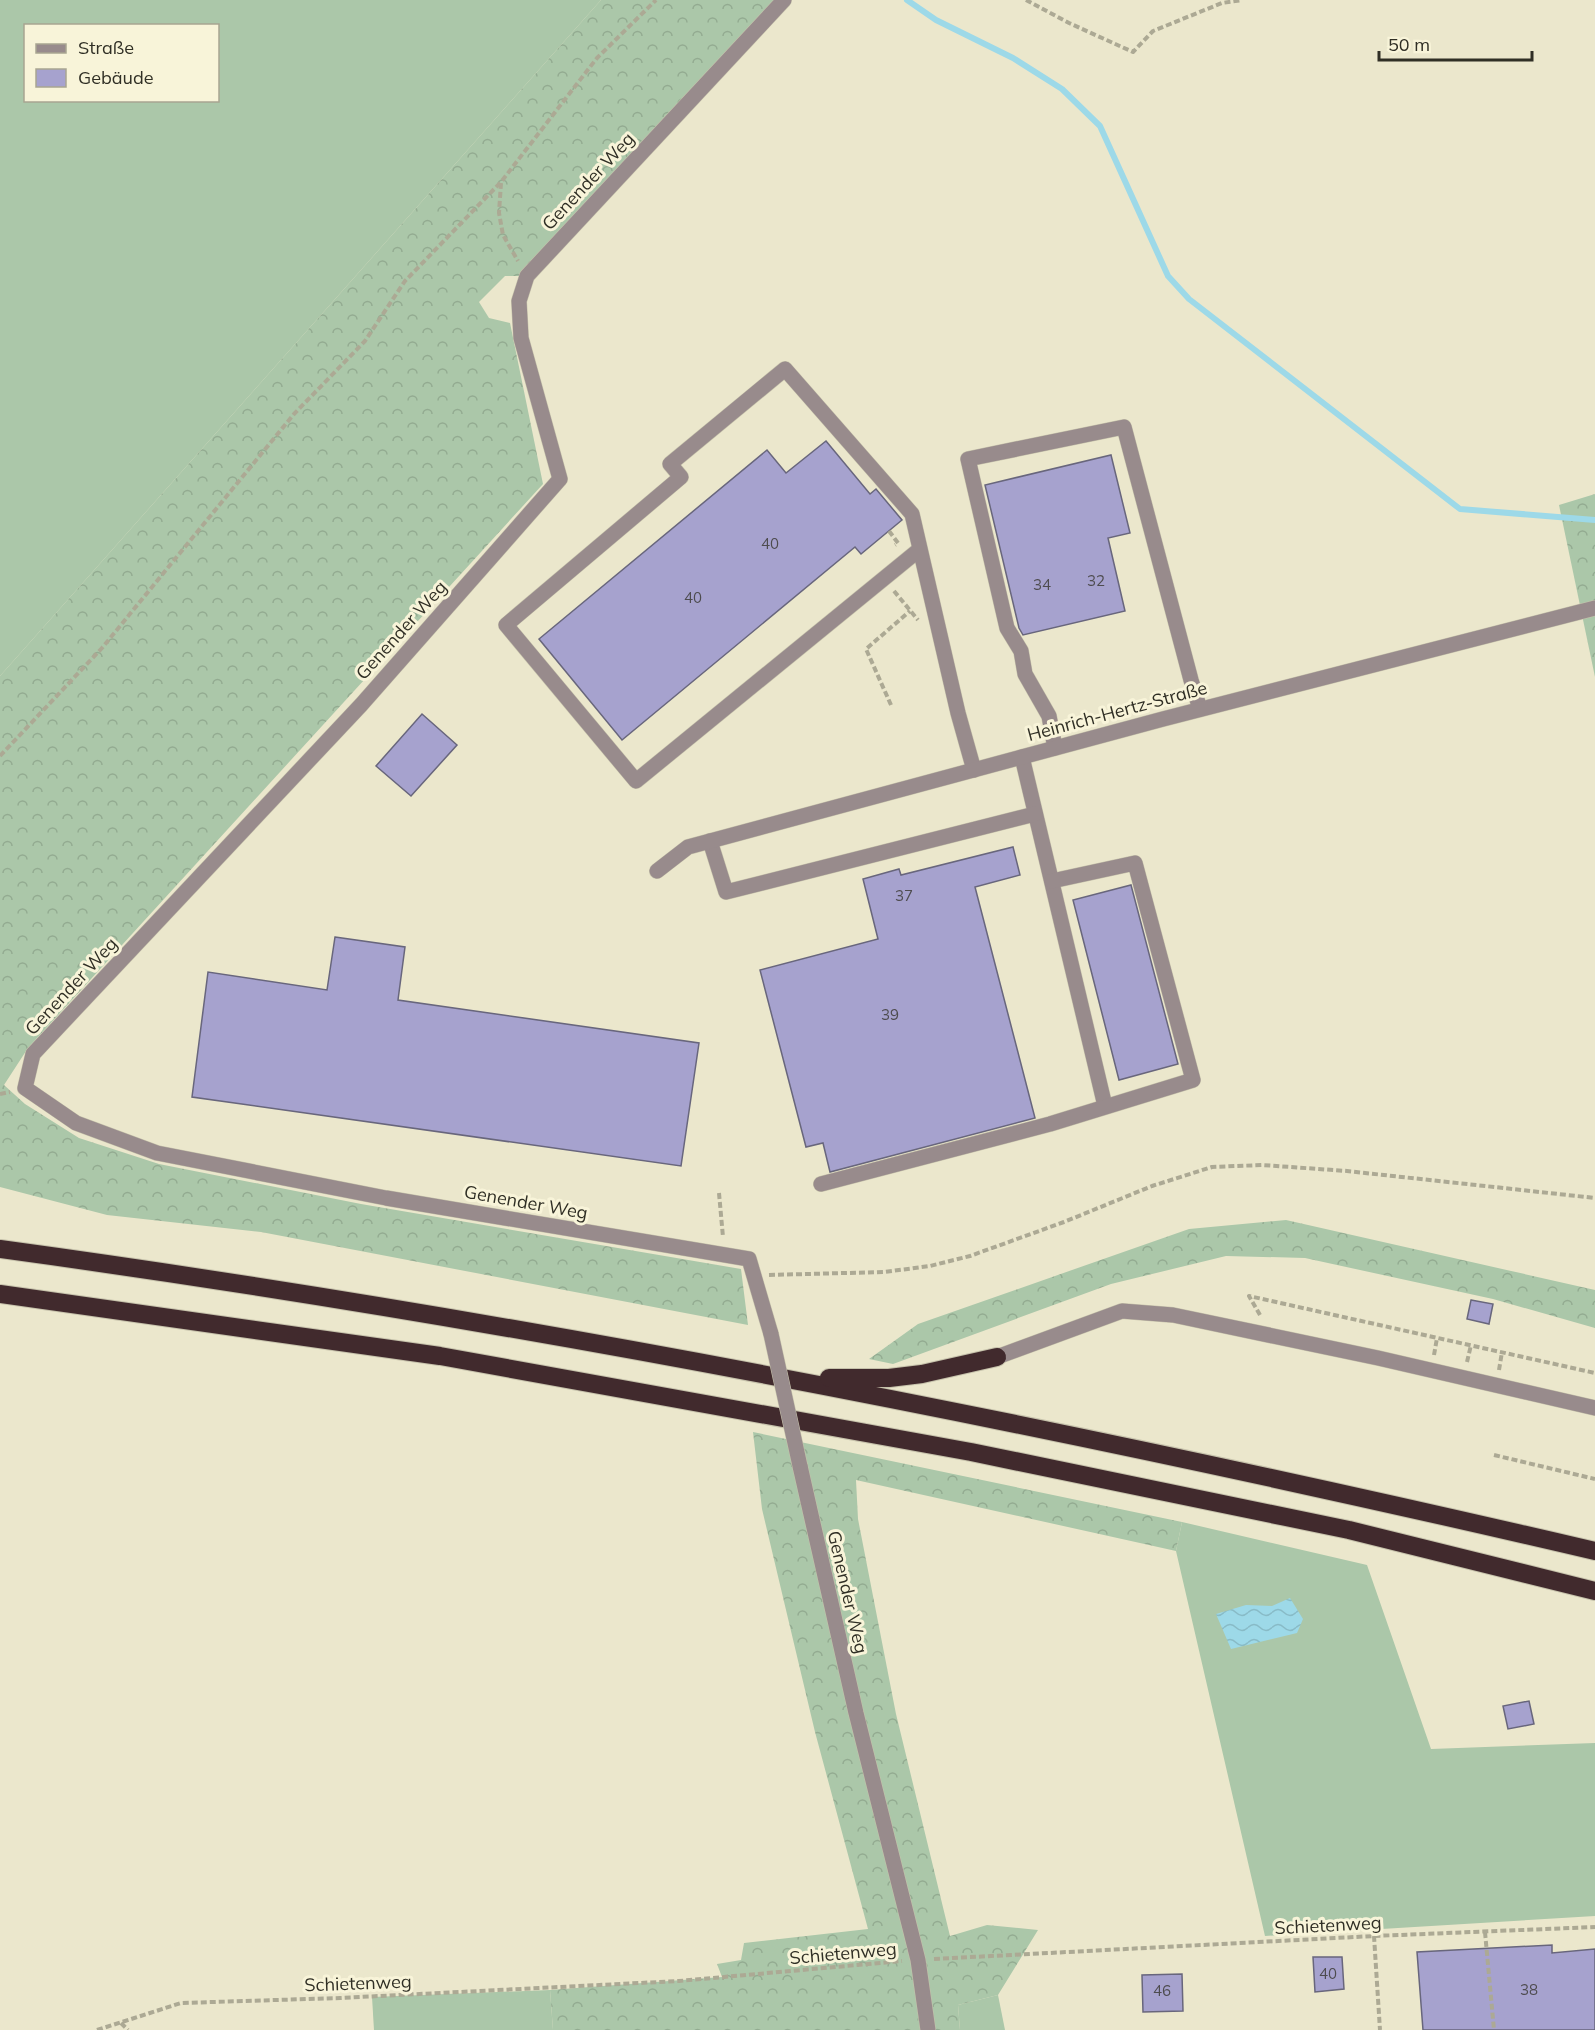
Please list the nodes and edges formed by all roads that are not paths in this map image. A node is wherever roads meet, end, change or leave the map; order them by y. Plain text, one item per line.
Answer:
1 (784, 0) edge
2 (920, 549) junction
3 (1595, 608) edge
4 (1200, 709) junction
5 (1055, 748) junction
6 (1022, 757) junction
7 (974, 770) junction
8 (1035, 814) junction
9 (710, 841) junction
10 (657, 871) dead end
11 (1052, 882) junction
12 (1105, 1106) junction
13 (821, 1184) dead end
14 (0, 1249) edge
15 (0, 1294) edge
16 (997, 1357) joint
17 (784, 1378) junction
18 (1595, 1408) edge
19 (1595, 1551) edge
20 (1595, 1591) edge
21 (928, 2030) edge

1 - 21 street, Genender Weg, bridge
2 - 2 street
2 - 7 street
3 - 4 street, Heinrich-Hertz-Straße
4 - 5 street, Heinrich-Hertz-Straße
4 - 5 street
5 - 6 street, Heinrich-Hertz-Straße
6 - 7 street, Heinrich-Hertz-Straße
6 - 8 street
7 - 9 street, Heinrich-Hertz-Straße
8 - 9 street
8 - 11 street
9 - 10 street, Heinrich-Hertz-Straße
11 - 12 street
11 - 12 street
12 - 13 street
14 - 17 highway
15 - 20 highway
16 - 17 highway
16 - 18 street
17 - 19 highway

